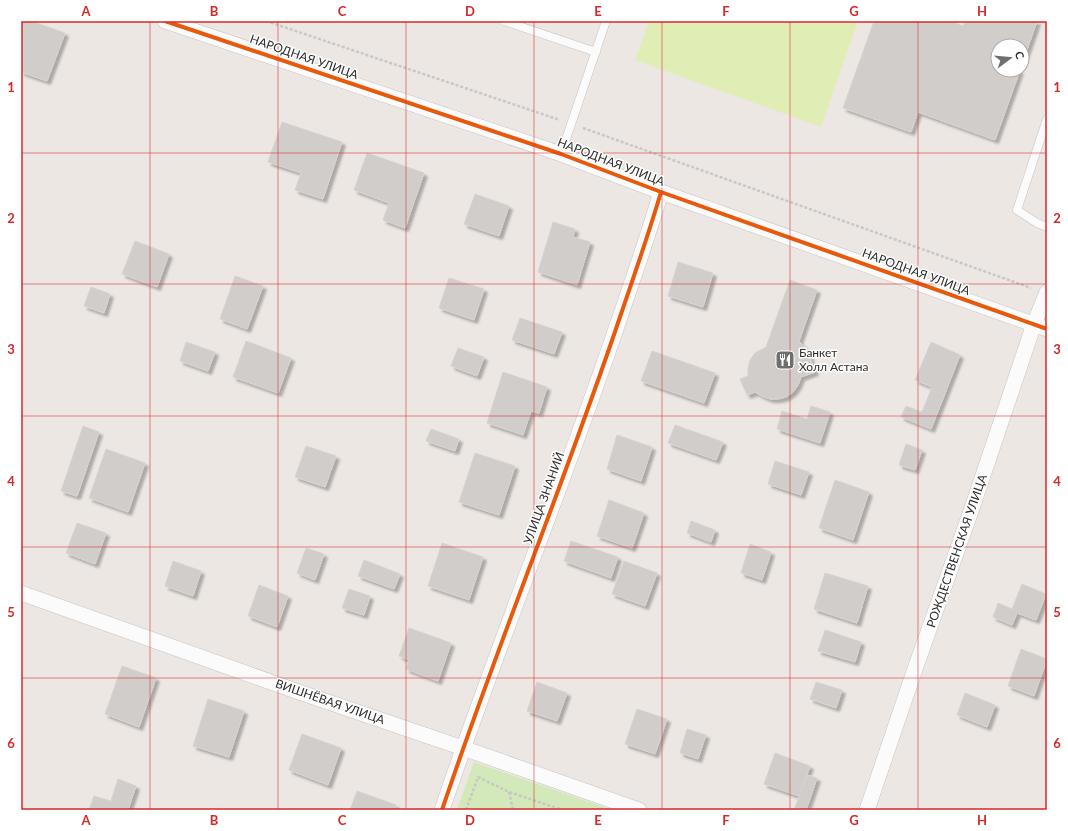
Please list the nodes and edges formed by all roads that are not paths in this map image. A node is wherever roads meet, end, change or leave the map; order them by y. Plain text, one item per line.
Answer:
1 (165, 21) edge
2 (504, 21) edge
3 (606, 21) edge
4 (183, 24) edge
5 (596, 52) junction
6 (1047, 119) edge
7 (561, 154) junction
8 (661, 192) junction
9 (1047, 227) edge
10 (1047, 293) edge
11 (1041, 327) edge
12 (21, 593) edge
13 (463, 748) junction
14 (442, 810) edge
15 (639, 810) edge
16 (867, 810) edge

1 - 4 street, НАРОДНАЯ УЛИЦА
2 - 5 lane
3 - 5 lane
4 - 7 street, НАРОДНАЯ УЛИЦА
5 - 7 lane
6 - 9 lane
7 - 8 street, НАРОДНАЯ УЛИЦА
8 - 11 street, НАРОДНАЯ УЛИЦА
8 - 13 street, УЛИЦА ЗНАНИЙ
10 - 11 street, РОЖДЕСТВЕНСКАЯ УЛИЦА
11 - 16 street, РОЖДЕСТВЕНСКАЯ УЛИЦА
12 - 13 street, ВИШНЁВАЯ УЛИЦА
13 - 14 street, УЛИЦА ЗНАНИЙ
13 - 15 street, ВИШНЁВАЯ УЛИЦА

